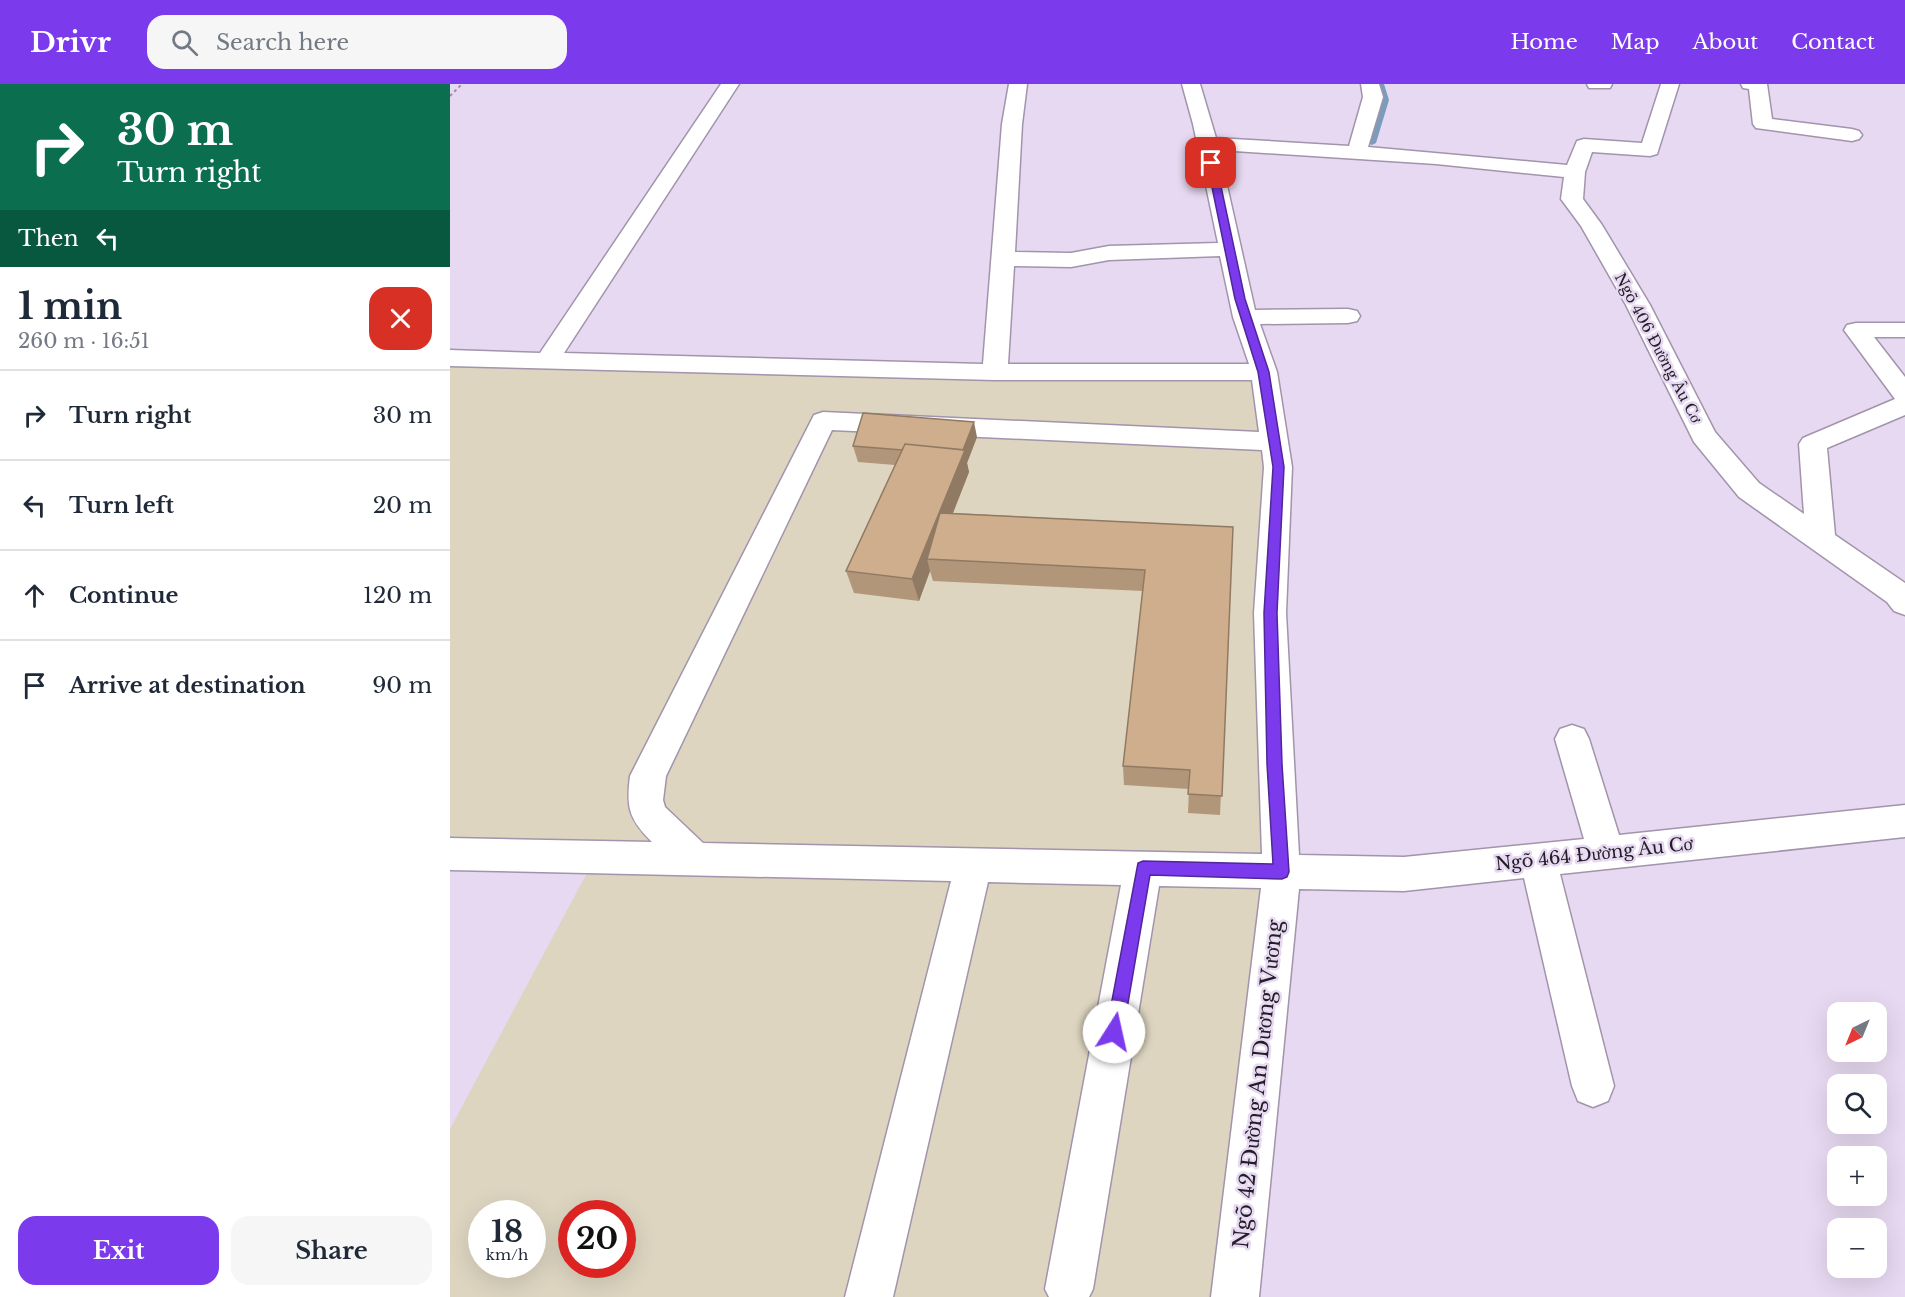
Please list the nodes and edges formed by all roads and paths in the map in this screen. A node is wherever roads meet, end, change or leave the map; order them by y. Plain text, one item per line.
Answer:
1 (462, 84) edge
2 (730, 84) edge
3 (1018, 84) edge
4 (1191, 84) edge
5 (1370, 84) edge
6 (1596, 84) edge
7 (1602, 84) edge
8 (1670, 84) edge
9 (1757, 84) edge
10 (450, 96) edge
11 (1852, 135) dead end
12 (1207, 142) junction
13 (1357, 152) junction
14 (1575, 172) junction
15 (1229, 249) junction
16 (1003, 259) junction
17 (1348, 316) dead end
18 (1245, 317) junction
19 (1905, 330) edge
20 (450, 358) edge
21 (548, 359) junction
22 (995, 372) junction
23 (1264, 372) junction
24 (1905, 395) edge
25 (1905, 405) edge
26 (1273, 442) junction
27 (1821, 540) junction
28 (1905, 603) edge
29 (1572, 739) dead end
30 (1905, 821) edge
31 (1606, 852) junction
32 (450, 854) edge
33 (695, 859) junction
34 (1538, 860) junction
35 (974, 864) junction
36 (1143, 868) junction
37 (1282, 872) junction
38 (1593, 1086) dead end
39 (1070, 1289) dead end
40 (870, 1297) edge
41 (1235, 1297) edge

1 - 10 path
2 - 21 street
3 - 16 street
4 - 12 street, Ngõ 42 Đường An Dương Vương
5 - 13 street
6 - 7 street
8 - 14 street, Ngõ 406 Đường Âu Cơ
9 - 11 street
12 - 13 street
12 - 15 street, Ngõ 42 Đường An Dương Vương
13 - 14 street
14 - 27 street, Ngõ 406 Đường Âu Cơ
15 - 16 street
15 - 18 street, Ngõ 42 Đường An Dương Vương
16 - 22 street
17 - 18 street
18 - 23 street, Ngõ 42 Đường An Dương Vương
19 - 24 street
20 - 21 street
21 - 22 street
22 - 23 street
23 - 26 street, Ngõ 42 Đường An Dương Vương
25 - 27 street
26 - 33 street
26 - 37 street, Ngõ 42 Đường An Dương Vương
27 - 28 street, Ngõ 406 Đường Âu Cơ
29 - 31 street
30 - 31 street, Ngõ 464 Đường Âu Cơ
31 - 34 street, Ngõ 464 Đường Âu Cơ
32 - 33 street, Ngõ 464 Đường Âu Cơ
33 - 35 street, Ngõ 464 Đường Âu Cơ
34 - 37 street, Ngõ 464 Đường Âu Cơ
34 - 38 street
35 - 36 street, Ngõ 464 Đường Âu Cơ
35 - 40 street
36 - 37 street, Ngõ 464 Đường Âu Cơ
36 - 39 street
37 - 41 street, Ngõ 42 Đường An Dương Vương

